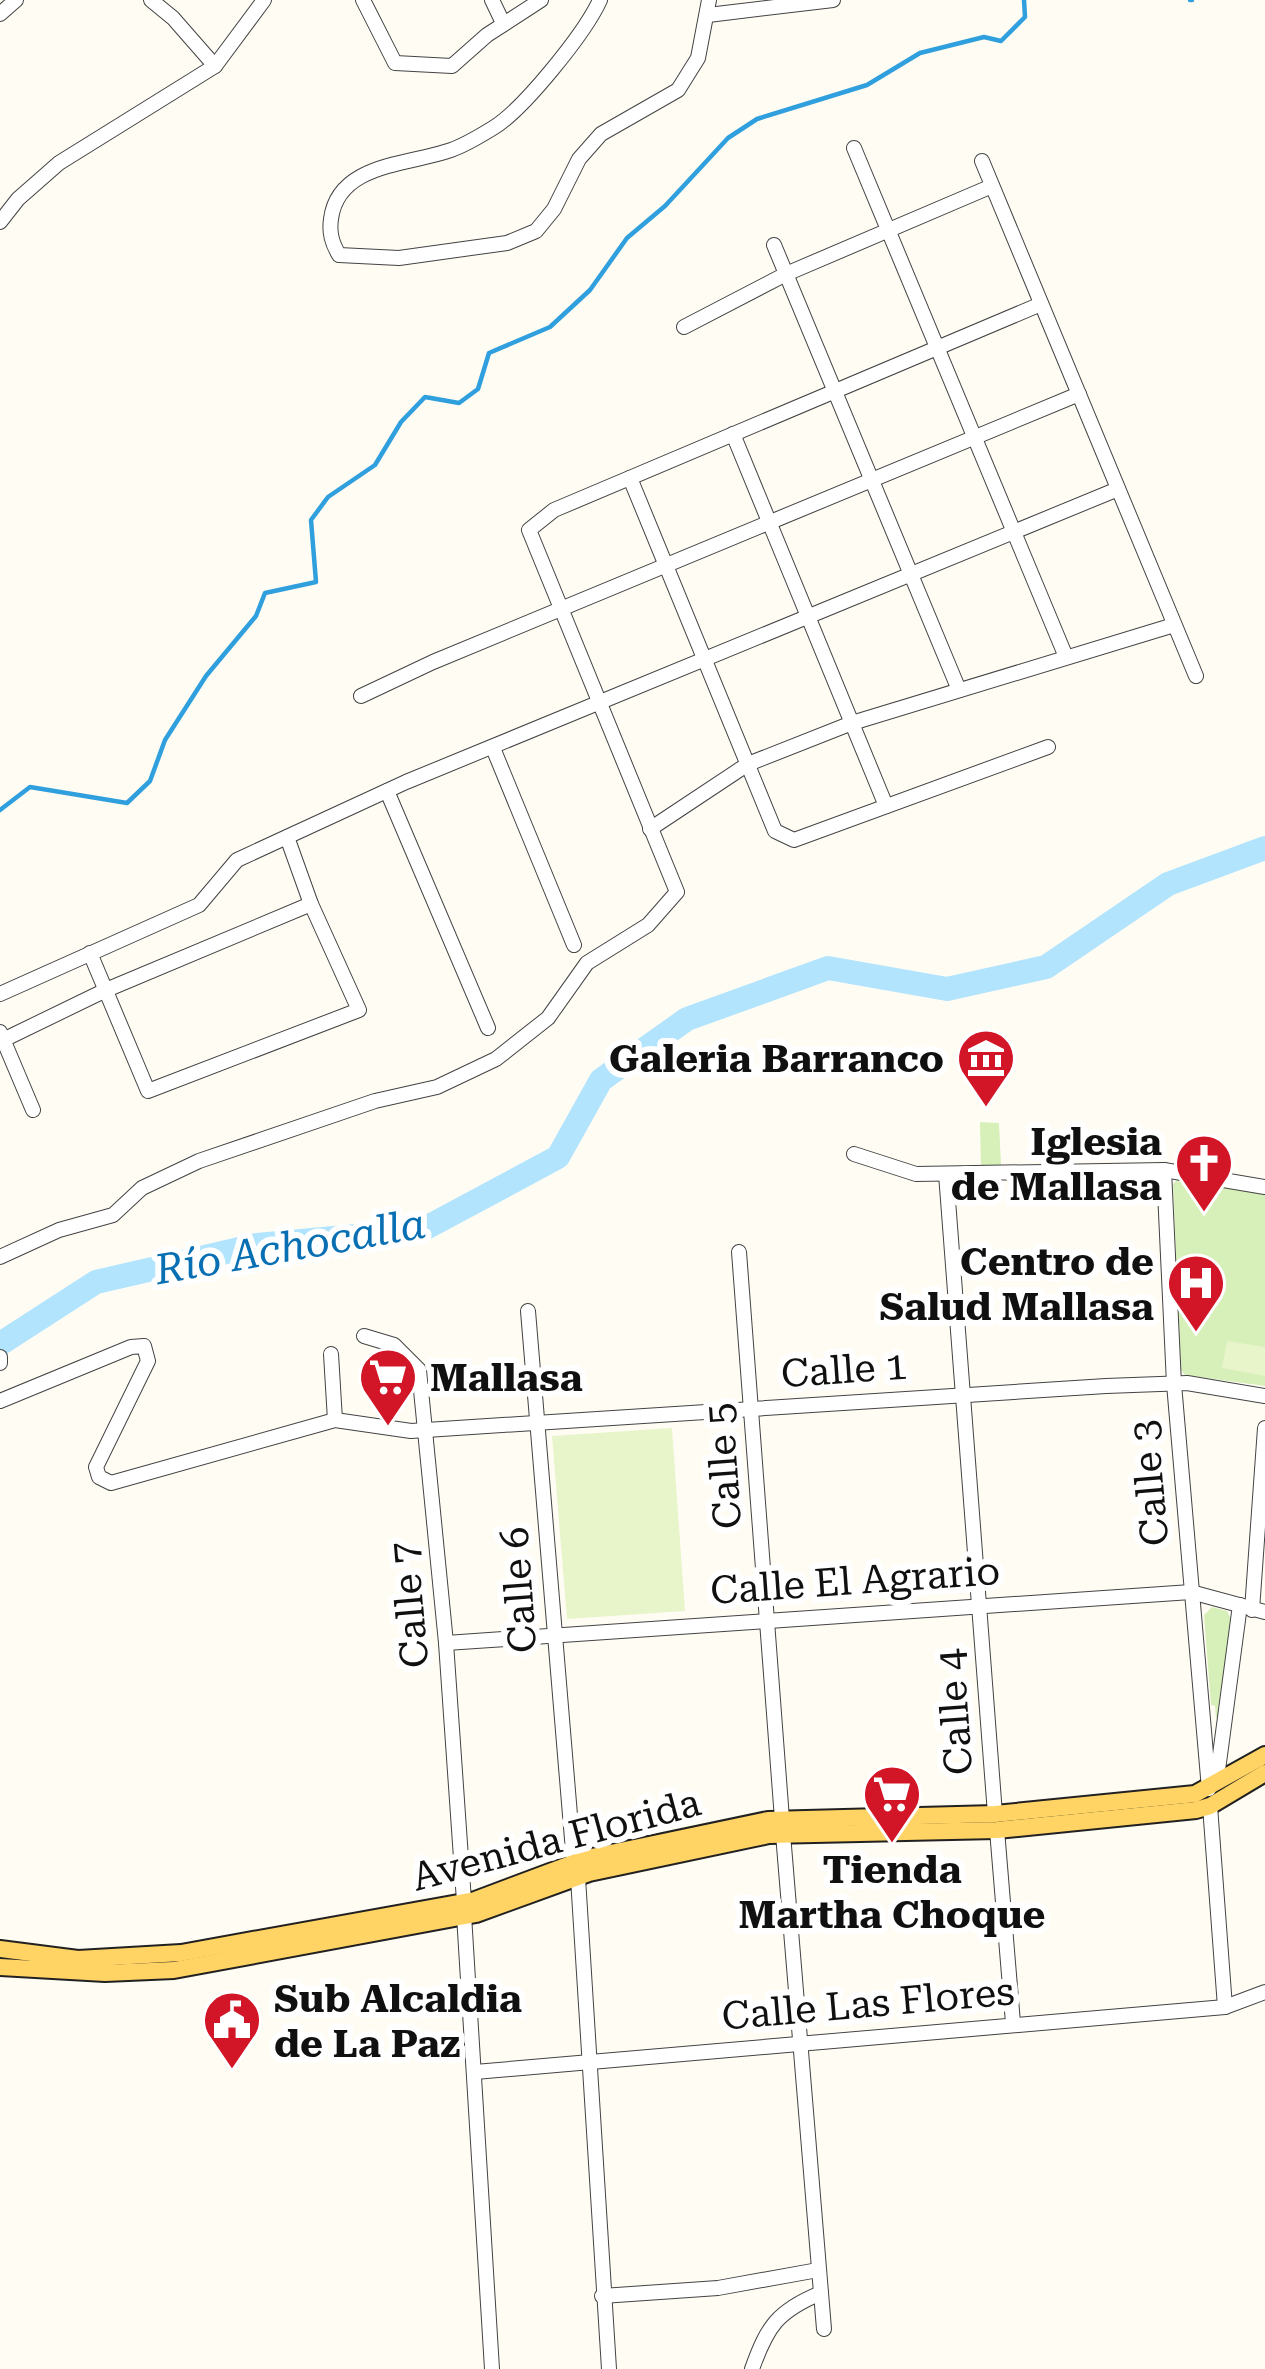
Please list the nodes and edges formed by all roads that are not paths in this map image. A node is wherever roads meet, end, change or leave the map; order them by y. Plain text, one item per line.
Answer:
1 (151, 0) edge
2 (264, 0) edge
3 (363, 0) edge
4 (492, 0) edge
5 (541, 0) edge
6 (600, 0) edge
7 (833, 0) edge
8 (709, 7) edge
9 (503, 23) junction
10 (215, 66) junction
11 (854, 148) dead end
12 (982, 161) dead end
13 (992, 186) junction
14 (0, 222) edge
15 (888, 230) junction
16 (773, 245) dead end
17 (786, 274) junction
18 (1041, 304) junction
19 (684, 327) dead end
20 (937, 348) junction
21 (834, 392) junction
22 (1078, 394) junction
23 (733, 434) junction
24 (974, 437) junction
25 (630, 478) junction
26 (872, 480) junction
27 (1118, 489) junction
28 (769, 523) junction
29 (1014, 532) junction
30 (666, 566) junction
31 (911, 575) junction
32 (559, 610) junction
33 (808, 618) junction
34 (1174, 625) junction
35 (1066, 657) junction
36 (705, 661) junction
37 (1196, 676) dead end
38 (959, 690) junction
39 (361, 696) dead end
40 (598, 705) junction
41 (852, 723) junction
42 (1048, 747) dead end
43 (494, 748) junction
44 (748, 764) junction
45 (387, 790) junction
46 (886, 806) junction
47 (650, 829) junction
48 (287, 837) junction
49 (311, 904) junction
50 (574, 945) dead end
51 (90, 953) junction
52 (106, 990) junction
53 (0, 994) edge
54 (488, 1028) dead end
55 (2, 1036) edge
56 (33, 1110) dead end
57 (854, 1154) dead end
58 (1164, 1170) junction
59 (946, 1174) junction
60 (1265, 1187) edge
61 (740, 1252) dead end
62 (0, 1257) edge
63 (528, 1311) dead end
64 (364, 1336) dead end
65 (331, 1354) dead end
66 (1174, 1384) junction
67 (962, 1394) junction
68 (1265, 1396) edge
69 (0, 1401) edge
70 (752, 1408) junction
71 (334, 1420) junction
72 (539, 1421) junction
73 (1265, 1428) edge
74 (426, 1430) junction
75 (1191, 1592) junction
76 (979, 1605) junction
77 (1252, 1609) edge
78 (766, 1618) junction
79 (555, 1635) junction
80 (446, 1643) junction
81 (1265, 1755) edge
82 (1265, 1773) edge
83 (1210, 1797) junction
84 (996, 1822) junction
85 (783, 1827) junction
86 (576, 1870) junction
87 (464, 1908) junction
88 (0, 1949) edge
89 (0, 1967) edge
90 (1265, 1992) edge
91 (1225, 2007) junction
92 (1012, 2023) junction
93 (799, 2042) junction
94 (588, 2062) junction
95 (475, 2072) junction
96 (818, 2270) junction
97 (820, 2293) junction
98 (602, 2296) junction
99 (824, 2329) dead end
100 (492, 2369) edge
101 (609, 2369) edge
102 (752, 2369) edge

1 - 10 street
2 - 10 street
3 - 9 street
4 - 9 street
5 - 9 street
6 - 8 street
7 - 8 street
10 - 14 street
11 - 15 street
12 - 13 street
13 - 15 street
13 - 18 street
15 - 17 street
15 - 20 street
16 - 17 street
17 - 19 street
17 - 21 street
18 - 20 street
18 - 22 street
20 - 21 street
20 - 24 street
21 - 23 street
21 - 26 street
22 - 24 street
22 - 27 street
23 - 25 street
23 - 28 street
24 - 26 street
24 - 29 street
25 - 30 street
25 - 32 street
26 - 28 street
26 - 31 street
27 - 29 street
27 - 34 street
28 - 30 street
28 - 33 street
29 - 31 street
29 - 35 street
30 - 32 street
30 - 36 street
31 - 33 street
31 - 38 street
32 - 39 street
32 - 40 street
33 - 36 street
33 - 41 street
34 - 35 street
34 - 37 street
35 - 38 street
36 - 40 street
36 - 44 street
38 - 41 street
40 - 43 street
40 - 47 street
41 - 44 street
41 - 46 street
42 - 46 street
43 - 45 street
43 - 50 street
44 - 46 street
44 - 47 street
45 - 48 street
45 - 54 street
47 - 62 street
48 - 49 street
48 - 51 street
49 - 52 street
49 - 52 street
51 - 52 street
51 - 53 street
52 - 55 street
55 - 56 street
57 - 59 street
58 - 59 street
58 - 60 street
58 - 66 street, Calle 3
59 - 67 street, Calle 4
61 - 70 street, Calle 5
63 - 72 street, Calle 6
64 - 74 street, Calle 7
65 - 71 street
66 - 67 street, Calle 1
66 - 68 street, Calle 1
66 - 75 street, Calle 3
67 - 70 street, Calle 1
67 - 76 street, Calle 4
69 - 71 street
70 - 72 street, Calle 1
70 - 78 street, Calle 5
71 - 74 street, Calle 1
72 - 74 street, Calle 1
72 - 79 street, Calle 6
73 - 77 street
74 - 80 street, Calle 7
75 - 76 street, Calle El Agrario
75 - 77 street, Calle El Agrario
75 - 83 street, Calle 3
76 - 78 street, Calle El Agrario
76 - 84 street, Calle 4
77 - 83 street
78 - 79 street, Calle El Agrario
78 - 85 street, Calle 5
79 - 80 street, Calle El Agrario
79 - 86 street, Calle 6
80 - 87 street, Calle 7
81 - 83 main road, Avenida Florida
82 - 83 main road, Avenida Florida
83 - 84 main road, Avenida Florida
83 - 91 street, Calle 3
84 - 85 main road, Avenida Florida
84 - 92 street, Calle 4
85 - 86 main road, Avenida Florida
85 - 93 street, Calle 5
86 - 87 main road, Avenida Florida
86 - 94 street, Calle 6
87 - 88 main road, Avenida Florida
87 - 89 main road, Avenida Florida
87 - 95 street, Calle 7
90 - 91 street, Calle Las Flores
91 - 92 street, Calle Las Flores
92 - 93 street, Calle Las Flores
93 - 94 street, Calle Las Flores
93 - 96 street, Calle 5
94 - 95 street, Calle Las Flores
94 - 98 street, Calle 6
95 - 100 street, Calle 7
96 - 97 street, Calle 5
96 - 98 street
97 - 99 street, Calle 5
97 - 102 street
98 - 101 street, Calle 6

